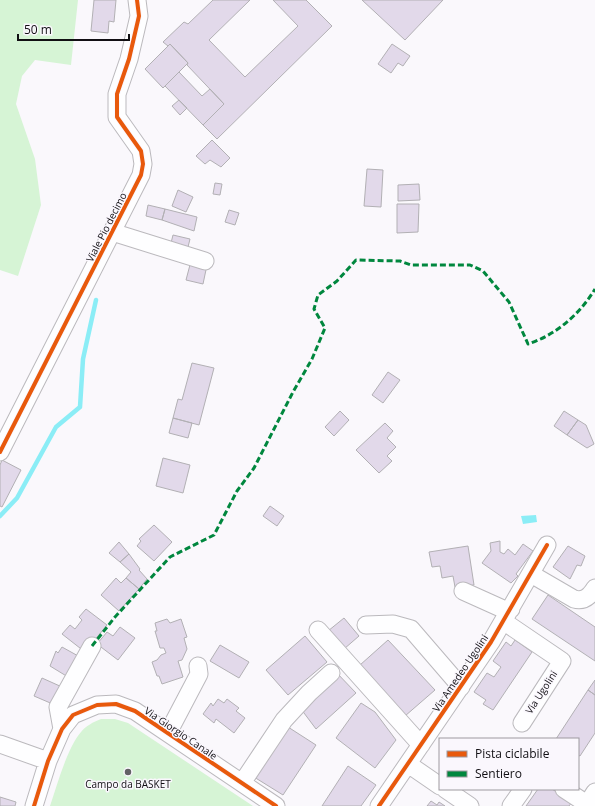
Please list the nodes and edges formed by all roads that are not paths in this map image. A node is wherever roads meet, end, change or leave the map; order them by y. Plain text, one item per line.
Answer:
1 (137, 0) edge
2 (112, 232) junction
3 (205, 260) dead end
4 (0, 452) edge
5 (547, 545) dead end
6 (531, 574) junction
7 (595, 588) edge
8 (463, 591) dead end
9 (507, 615) junction
10 (366, 624) dead end
11 (318, 630) dead end
12 (92, 646) dead end
13 (198, 666) dead end
14 (331, 673) dead end
15 (461, 687) junction
16 (522, 723) dead end
17 (62, 729) junction
18 (168, 734) junction
19 (0, 744) edge
20 (421, 745) junction
21 (48, 761) junction
22 (408, 764) junction
23 (242, 783) junction
24 (439, 785) edge
25 (446, 790) edge
26 (522, 790) edge
27 (566, 790) edge
28 (589, 801) edge
29 (34, 806) edge
30 (276, 806) edge
31 (379, 806) edge
32 (470, 806) edge
33 (511, 806) edge

1 - 2 street, Viale Pio decimo
2 - 3 street
2 - 4 street, Viale Pio decimo
5 - 6 street, Via Amedeo Ugolini
6 - 7 street
6 - 9 street, Via Amedeo Ugolini
8 - 9 street
9 - 15 street, Via Amedeo Ugolini
9 - 16 street, Via Ugolini
10 - 15 street
11 - 20 street
12 - 17 street
13 - 18 street
14 - 23 street
15 - 20 street, Via Amedeo Ugolini
17 - 18 street, Via Giorgio Canale
17 - 21 street, Via Giorgio Canale
18 - 23 street, Via Giorgio Canale
19 - 21 street
20 - 22 street, Via Amedeo Ugolini
21 - 29 street, Via Giorgio Canale
22 - 24 street
22 - 31 street, Via Amedeo Ugolini
23 - 30 street, Via Giorgio Canale
25 - 32 street
26 - 33 street
27 - 28 street

